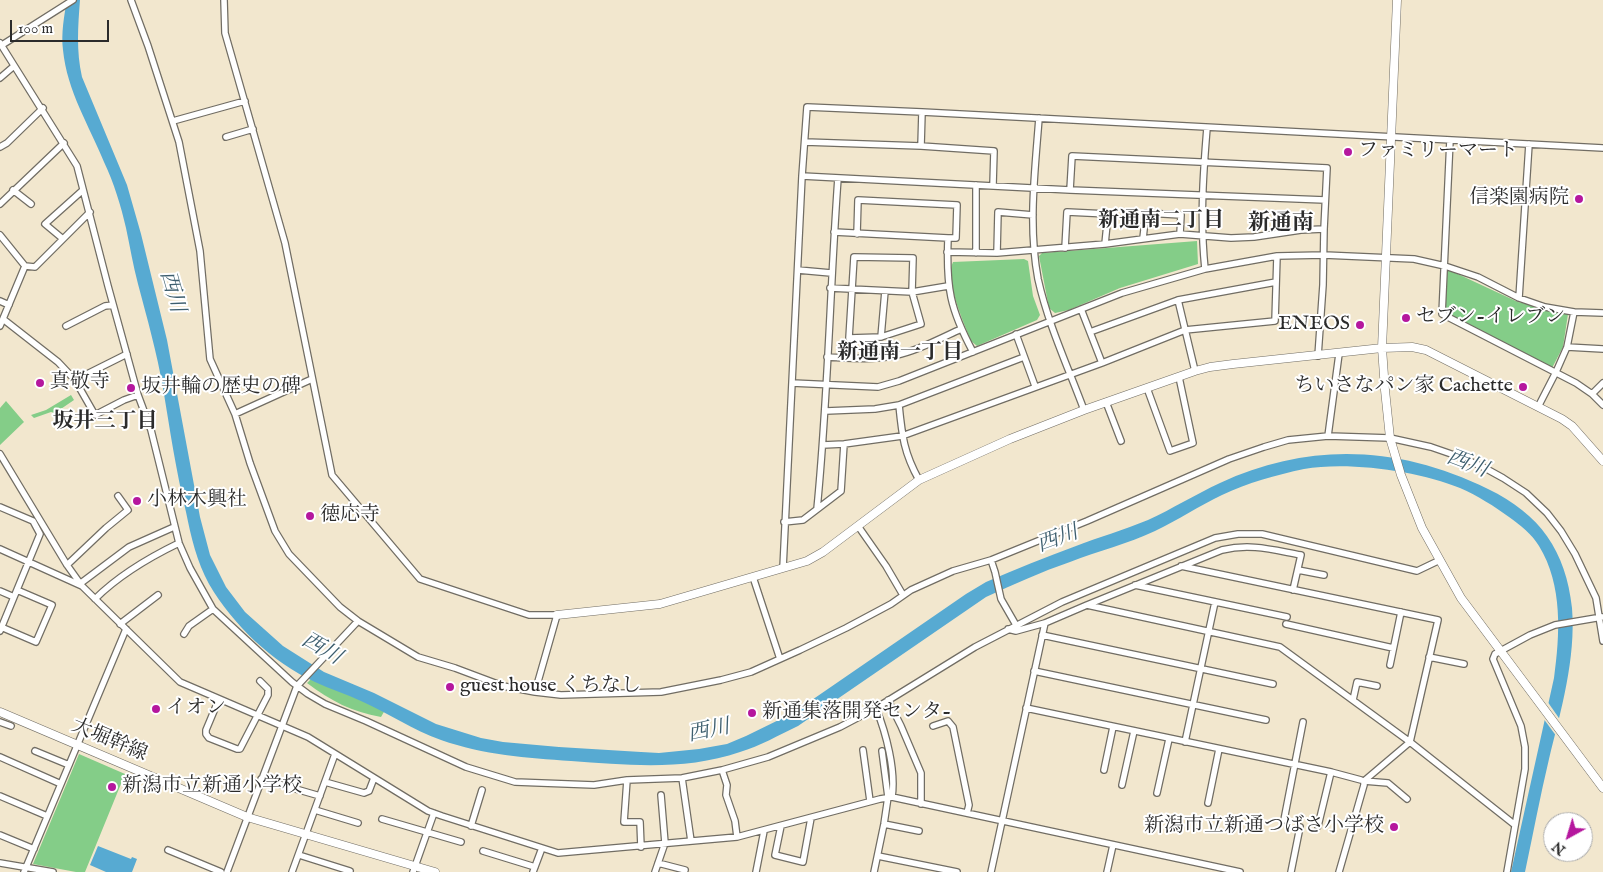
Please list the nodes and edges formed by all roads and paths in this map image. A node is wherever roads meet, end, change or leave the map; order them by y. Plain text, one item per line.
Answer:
1 (73, 0) edge
2 (131, 0) edge
3 (224, 0) edge
4 (1398, 0) edge
5 (1, 48) edge
6 (14, 66) junction
7 (0, 78) edge
8 (245, 101) junction
9 (43, 108) junction
10 (922, 112) junction
11 (1039, 118) junction
12 (173, 121) junction
13 (1207, 128) junction
14 (253, 129) junction
15 (226, 136) dead end
16 (1392, 137) junction
17 (1450, 140) junction
18 (805, 142) junction
19 (64, 143) junction
20 (1529, 144) junction
21 (920, 146) junction
22 (0, 147) edge
23 (1603, 148) edge
24 (1204, 162) junction
25 (802, 176) junction
26 (838, 178) junction
27 (976, 185) junction
28 (993, 185) junction
29 (1033, 187) junction
30 (13, 190) junction
31 (83, 190) junction
32 (1070, 190) junction
33 (1201, 195) junction
34 (1325, 200) junction
35 (0, 204) edge
36 (31, 204) dead end
37 (90, 212) junction
38 (1032, 215) junction
39 (1324, 229) junction
40 (834, 232) junction
41 (857, 234) junction
42 (1180, 234) junction
43 (0, 235) edge
44 (1202, 236) junction
45 (948, 238) junction
46 (1143, 238) junction
47 (63, 239) junction
48 (1105, 244) junction
49 (1065, 248) junction
50 (1035, 250) junction
51 (947, 252) junction
52 (976, 254) junction
53 (997, 254) junction
54 (1324, 255) junction
55 (1277, 256) junction
56 (1386, 256) junction
57 (25, 266) junction
58 (1445, 266) junction
59 (1205, 269) junction
60 (798, 270) junction
61 (832, 274) junction
62 (1276, 282) junction
63 (948, 286) junction
64 (830, 288) junction
65 (852, 288) junction
66 (885, 291) junction
67 (912, 292) junction
68 (1519, 298) junction
69 (1178, 300) junction
70 (0, 301) edge
71 (9, 305) junction
72 (113, 305) junction
73 (1081, 308) junction
74 (1574, 312) junction
75 (1603, 313) edge
76 (3, 319) junction
77 (1051, 320) junction
78 (0, 326) edge
79 (66, 326) dead end
80 (961, 329) junction
81 (1185, 330) junction
82 (1090, 332) junction
83 (1016, 334) junction
84 (881, 337) junction
85 (1567, 347) junction
86 (1382, 348) junction
87 (1603, 349) edge
88 (973, 352) junction
89 (128, 354) junction
90 (1339, 354) junction
91 (827, 356) junction
92 (1024, 356) junction
93 (1318, 356) junction
94 (1102, 362) junction
95 (1195, 371) junction
96 (1556, 372) junction
97 (1070, 374) junction
98 (1180, 377) junction
99 (75, 380) junction
100 (312, 380) junction
101 (792, 382) junction
102 (1603, 383) edge
103 (827, 385) junction
104 (1035, 386) junction
105 (1147, 388) junction
106 (1592, 394) junction
107 (138, 395) junction
108 (1106, 402) junction
109 (899, 405) junction
110 (1603, 405) edge
111 (1538, 407) junction
112 (1084, 410) junction
113 (826, 411) junction
114 (234, 414) junction
115 (902, 436) junction
116 (1328, 436) junction
117 (1390, 438) junction
118 (1121, 441) dead end
119 (844, 444) junction
120 (823, 445) junction
121 (0, 454) edge
122 (1602, 456) edge
123 (919, 480) junction
124 (118, 496) dead end
125 (0, 507) edge
126 (817, 509) junction
127 (784, 522) junction
128 (858, 526) junction
129 (174, 527) junction
130 (48, 531) junction
131 (40, 534) junction
132 (179, 543) junction
133 (0, 549) edge
134 (991, 560) junction
135 (1440, 560) junction
136 (29, 561) junction
137 (67, 565) junction
138 (1181, 566) junction
139 (783, 568) junction
140 (1298, 570) junction
141 (1324, 575) dead end
142 (753, 577) junction
143 (81, 585) junction
144 (1135, 585) junction
145 (17, 590) junction
146 (1293, 590) junction
147 (0, 591) edge
148 (158, 595) dead end
149 (903, 596) junction
150 (14, 597) junction
151 (95, 599) junction
152 (1215, 602) junction
153 (1086, 605) junction
154 (213, 609) junction
155 (1401, 612) junction
156 (557, 615) junction
157 (1287, 617) dead end
158 (1602, 617) edge
159 (358, 621) junction
160 (1045, 623) junction
161 (120, 624) junction
162 (1286, 624) dead end
163 (1016, 625) junction
164 (0, 629) edge
165 (126, 629) junction
166 (1008, 629) junction
167 (1208, 631) junction
168 (184, 634) dead end
169 (1042, 635) junction
170 (1603, 641) edge
171 (1393, 648) junction
172 (1502, 650) junction
173 (1429, 657) junction
174 (780, 659) junction
175 (1464, 664) dead end
176 (1390, 665) dead end
177 (1200, 668) junction
178 (1034, 670) junction
179 (260, 681) dead end
180 (1273, 684) dead end
181 (297, 686) junction
182 (1377, 686) dead end
183 (535, 692) junction
184 (219, 699) junction
185 (888, 700) junction
186 (1353, 700) junction
187 (1193, 705) junction
188 (876, 708) junction
189 (1026, 708) junction
190 (0, 712) edge
191 (257, 716) junction
192 (1266, 720) dead end
193 (0, 722) edge
194 (1303, 722) dead end
195 (281, 725) junction
196 (11, 726) dead end
197 (933, 726) dead end
198 (1113, 727) junction
199 (1134, 731) junction
200 (1169, 738) junction
201 (1185, 742) junction
202 (1410, 742) junction
203 (77, 745) junction
204 (1220, 749) junction
205 (863, 750) dead end
206 (35, 751) dead end
207 (882, 751) dead end
208 (335, 754) junction
209 (0, 757) edge
210 (1295, 764) junction
211 (69, 765) junction
212 (722, 770) junction
213 (1104, 770) dead end
214 (1331, 772) junction
215 (374, 778) junction
216 (682, 778) junction
217 (261, 779) junction
218 (628, 780) junction
219 (1364, 781) junction
220 (325, 782) junction
221 (61, 784) junction
222 (1122, 785) dead end
223 (1603, 788) edge
224 (482, 790) dead end
225 (1157, 793) dead end
226 (661, 795) dead end
227 (0, 796) edge
228 (320, 796) junction
229 (890, 797) junction
230 (1407, 799) dead end
231 (870, 801) junction
232 (1208, 803) dead end
233 (921, 804) junction
234 (315, 810) junction
235 (434, 813) junction
236 (967, 813) junction
237 (47, 816) junction
238 (247, 817) junction
239 (811, 818) junction
240 (382, 819) dead end
241 (1002, 820) junction
242 (1284, 820) dead end
243 (358, 823) dead end
244 (884, 824) junction
245 (1515, 825) junction
246 (471, 826) junction
247 (781, 826) junction
248 (1318, 826) dead end
249 (1300, 827) dead end
250 (764, 831) junction
251 (918, 831) dead end
252 (428, 832) junction
253 (306, 834) junction
254 (0, 835) edge
255 (737, 837) junction
256 (461, 842) dead end
257 (691, 842) junction
258 (665, 843) junction
259 (1113, 845) junction
260 (641, 847) junction
261 (542, 848) junction
262 (34, 849) junction
263 (168, 850) dead end
264 (483, 851) dead end
265 (298, 855) junction
266 (878, 856) junction
267 (0, 863) edge
268 (658, 863) junction
269 (414, 869) edge
270 (25, 870) edge
271 (534, 870) edge
272 (685, 870) dead end
273 (350, 871) edge
274 (53, 872) edge
275 (222, 872) edge
276 (227, 872) edge
277 (292, 872) edge
278 (435, 872) edge
279 (655, 872) edge
280 (756, 872) edge
281 (874, 872) edge
282 (957, 872) edge
283 (991, 872) edge
284 (1107, 872) edge
285 (1240, 872) edge
286 (1291, 872) edge
287 (1339, 872) edge
288 (1507, 872) edge

1 - 5 street
2 - 12 street
3 - 8 street
4 - 16 street
5 - 6 street
6 - 7 street
6 - 9 street
8 - 12 street
8 - 14 street
9 - 19 street
9 - 22 street
10 - 11 street
10 - 18 street
10 - 21 street
11 - 13 street
11 - 29 street
12 - 114 street
13 - 16 street
13 - 24 street
14 - 15 street
14 - 100 street
16 - 17 street
16 - 56 street
17 - 20 street
17 - 58 street
18 - 21 street
18 - 25 street
19 - 30 street
19 - 31 street
20 - 23 street
20 - 68 street
21 - 28 street
24 - 32 street
24 - 33 street
24 - 34 street
25 - 26 street
25 - 60 street
26 - 27 street
26 - 40 street
27 - 28 street
27 - 52 street
28 - 29 street
29 - 32 street
29 - 38 street
30 - 35 street
30 - 36 street
31 - 37 street
31 - 47 street
32 - 33 street
33 - 34 street
33 - 44 street
34 - 39 street
37 - 47 street
37 - 72 street
38 - 50 street
38 - 53 street
39 - 44 street
39 - 54 street
40 - 41 street
40 - 61 street
41 - 45 street
41 - 45 street
42 - 44 street
42 - 46 street
42 - 46 street
43 - 57 street
44 - 59 street
45 - 51 street
46 - 48 street
47 - 57 street
48 - 49 street
48 - 49 street
49 - 50 street
50 - 53 street
50 - 77 street
51 - 52 street
51 - 63 street
52 - 53 street
54 - 55 street
54 - 56 street
54 - 93 street
55 - 59 street
55 - 62 street
56 - 58 street
56 - 86 street
57 - 71 street
58 - 68 street
58 - 96 street
59 - 73 street
60 - 61 street
60 - 101 street
61 - 64 street
62 - 69 street
62 - 81 street
63 - 67 street
63 - 80 street
64 - 65 street
64 - 91 street
65 - 66 street
65 - 67 street
65 - 84 street
66 - 67 street
66 - 84 street
67 - 84 street
68 - 74 street
69 - 81 street
69 - 82 street
70 - 71 street
71 - 76 street
72 - 79 street
72 - 89 street
73 - 77 street
73 - 82 street
74 - 75 street
74 - 85 street
76 - 78 street
76 - 99 street
77 - 83 street
77 - 97 street
80 - 88 street
80 - 91 street
81 - 94 street
81 - 95 street
82 - 94 street
83 - 88 street
83 - 92 street
85 - 87 street
85 - 96 street
86 - 90 street
86 - 111 street
86 - 117 street
88 - 103 street
89 - 99 street
89 - 107 street
90 - 93 street
90 - 116 street
91 - 103 street
92 - 104 street
92 - 109 street
93 - 95 street
94 - 97 street
95 - 98 street
96 - 106 street
96 - 111 street
97 - 104 street
97 - 112 street
98 - 105 street
98 - 105 street
99 - 107 street
100 - 114 street
100 - 156 street
101 - 103 street
101 - 127 street
102 - 106 street
103 - 113 street
104 - 115 street
105 - 108 street
106 - 110 street
107 - 129 street
108 - 112 street
108 - 118 street
109 - 113 street
109 - 115 street
111 - 122 street
112 - 123 street
113 - 120 street
114 - 159 street
115 - 119 street
115 - 123 street
116 - 117 street
116 - 134 street
117 - 135 street
117 - 158 street
119 - 120 street
119 - 126 street
120 - 126 street
121 - 130 street
123 - 128 street
124 - 137 street
125 - 131 street
126 - 127 street
127 - 139 street
128 - 139 street
128 - 149 street
129 - 132 street
129 - 143 street
130 - 131 street
130 - 137 street
131 - 136 street
132 - 151 street
132 - 154 street
133 - 136 street
134 - 149 street
134 - 163 street
135 - 163 street
135 - 172 street
136 - 143 street
136 - 145 street
137 - 143 street
138 - 140 street
138 - 144 street
138 - 146 street
139 - 142 street
140 - 141 street
140 - 146 street
142 - 156 street
142 - 174 street
143 - 151 street
144 - 152 street
144 - 153 street
145 - 150 street
145 - 164 street
146 - 155 street
147 - 150 street
148 - 161 street
149 - 174 street
150 - 164 street
151 - 161 street
152 - 157 street
152 - 167 street
153 - 160 street
153 - 167 street
154 - 168 street
154 - 181 street
155 - 171 street
155 - 173 street
156 - 183 street
158 - 170 street
158 - 172 street
159 - 181 street
159 - 183 street
160 - 166 street
160 - 169 street
161 - 165 street
162 - 171 street
163 - 166 street
165 - 184 street
165 - 203 street
166 - 185 street
167 - 177 street
167 - 186 street
169 - 177 street
169 - 178 street
171 - 176 street
172 - 223 street
172 - 245 street
173 - 175 street
173 - 202 street
174 - 183 street
177 - 180 street
177 - 187 street
178 - 187 street
178 - 189 street
179 - 191 street
181 - 195 street
181 - 218 street
182 - 186 street
184 - 191 street
184 - 191 street
185 - 188 street
185 - 233 street
186 - 202 street
187 - 192 street
187 - 201 street
188 - 212 street
188 - 229 street
189 - 198 street
189 - 241 street
190 - 203 street, 大堀幹線
191 - 195 street
193 - 196 street
194 - 210 street
195 - 208 street
195 - 217 street
197 - 236 street
198 - 199 street
198 - 213 street
199 - 200 street
199 - 222 street
200 - 201 street
200 - 225 street
201 - 204 street
202 - 219 street
202 - 245 street
203 - 211 street
203 - 238 street, 大堀幹線
204 - 210 street
204 - 232 street
205 - 231 street
206 - 211 street
207 - 229 street
208 - 215 street
208 - 220 street
209 - 221 street
210 - 214 street
210 - 242 street
211 - 221 street
212 - 216 street
212 - 255 street
214 - 219 street
214 - 248 street
215 - 220 street
215 - 235 street
216 - 218 street
216 - 257 street
217 - 228 street
217 - 238 street
218 - 260 street
219 - 230 street
219 - 287 street
220 - 228 street
221 - 237 street
224 - 246 street
226 - 258 street
227 - 237 street
228 - 234 street
229 - 231 street
229 - 233 street
229 - 244 street
231 - 239 street
233 - 236 street
234 - 243 street
234 - 253 street
235 - 246 street
235 - 252 street
236 - 241 street
237 - 262 street
238 - 253 street, 大堀幹線
238 - 276 street
239 - 247 street
239 - 247 street
240 - 252 street
241 - 259 street
241 - 283 street
244 - 251 street
244 - 266 street
245 - 288 street
246 - 261 street
247 - 250 street
249 - 286 street
250 - 255 street
250 - 280 street
252 - 256 street
252 - 269 street
253 - 265 street
253 - 269 street, 大堀幹線
254 - 262 street
255 - 257 street
257 - 258 street
258 - 260 street
258 - 268 street
259 - 284 street
259 - 285 street
260 - 261 street
261 - 271 street
262 - 270 street
263 - 275 street
264 - 271 street
265 - 273 street
265 - 277 street
266 - 281 street
266 - 282 street
267 - 270 street
268 - 272 street
268 - 279 street
269 - 278 street, 大堀幹線
270 - 274 street

